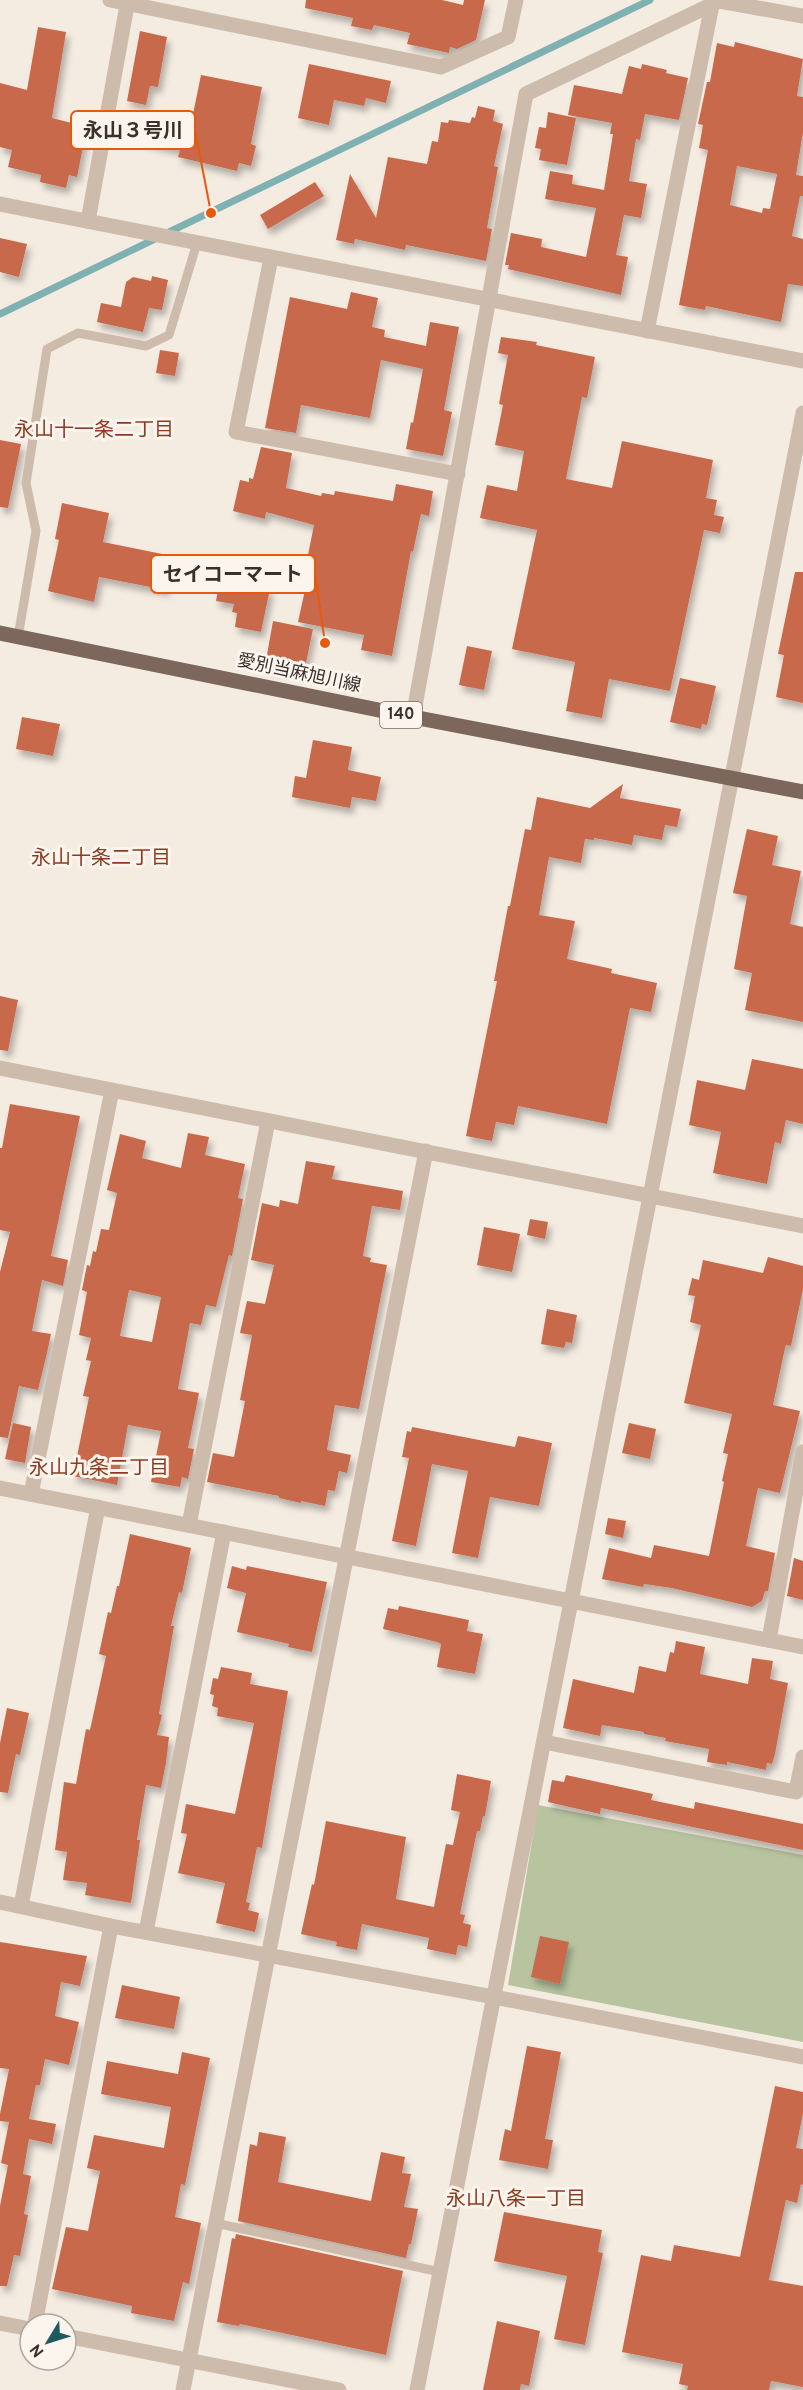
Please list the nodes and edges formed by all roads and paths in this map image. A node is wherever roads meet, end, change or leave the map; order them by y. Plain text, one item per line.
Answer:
1 (110, 0) edge
2 (516, 0) edge
3 (127, 2) edge
4 (712, 6) junction
5 (803, 16) edge
6 (0, 204) edge
7 (88, 221) junction
8 (192, 242) junction
9 (271, 258) junction
10 (488, 300) junction
11 (647, 331) junction
12 (803, 361) edge
13 (803, 413) edge
14 (458, 474) junction
15 (0, 633) edge
16 (18, 637) junction
17 (413, 717) junction
18 (732, 778) junction
19 (803, 792) edge
20 (0, 1068) edge
21 (112, 1090) junction
22 (268, 1120) junction
23 (426, 1151) junction
24 (651, 1195) junction
25 (803, 1226) edge
26 (803, 1452) edge
27 (0, 1488) edge
28 (30, 1494) junction
29 (98, 1507) junction
30 (189, 1525) junction
31 (224, 1532) junction
32 (346, 1556) junction
33 (571, 1601) junction
34 (769, 1640) junction
35 (803, 1647) edge
36 (544, 1742) junction
37 (803, 1757) edge
38 (0, 1902) edge
39 (21, 1906) junction
40 (111, 1926) junction
41 (146, 1932) junction
42 (268, 1956) junction
43 (494, 1997) junction
44 (803, 2057) edge
45 (215, 2223) junction
46 (440, 2272) junction
47 (37, 2312) edge
48 (0, 2323) edge
49 (18, 2327) edge
50 (78, 2338) edge
51 (188, 2359) junction
52 (183, 2390) edge
53 (339, 2390) edge
54 (417, 2390) edge

1 - 3 street
2 - 3 street
3 - 7 street
4 - 5 street
4 - 10 street
4 - 11 street
6 - 7 street
7 - 8 street
8 - 9 street
8 - 16 lane
9 - 10 street
9 - 14 street
10 - 11 street
10 - 14 street
11 - 12 street
13 - 18 street
14 - 17 street
15 - 16 main road, 愛別当麻旭川線 / 140
16 - 17 main road, 愛別当麻旭川線 / 140
17 - 18 main road, 愛別当麻旭川線 / 140
18 - 19 main road, 愛別当麻旭川線 / 140
18 - 24 street
20 - 21 street
21 - 22 street
21 - 28 street
22 - 23 street
22 - 30 street
23 - 24 street
23 - 32 street
24 - 25 street
24 - 33 street
26 - 34 street
27 - 28 street
28 - 29 street
29 - 30 street
29 - 39 street
30 - 31 street
31 - 32 street
31 - 41 street
32 - 33 street
32 - 42 street
33 - 34 street
33 - 36 street
34 - 35 street
36 - 37 street
36 - 43 street
38 - 39 street
39 - 40 street
40 - 41 street
40 - 47 street
41 - 42 street
42 - 43 street
42 - 45 street
43 - 44 street
43 - 46 street
45 - 46 lane
45 - 51 street
46 - 54 street
48 - 49 street
50 - 51 street
51 - 52 street
51 - 53 street

